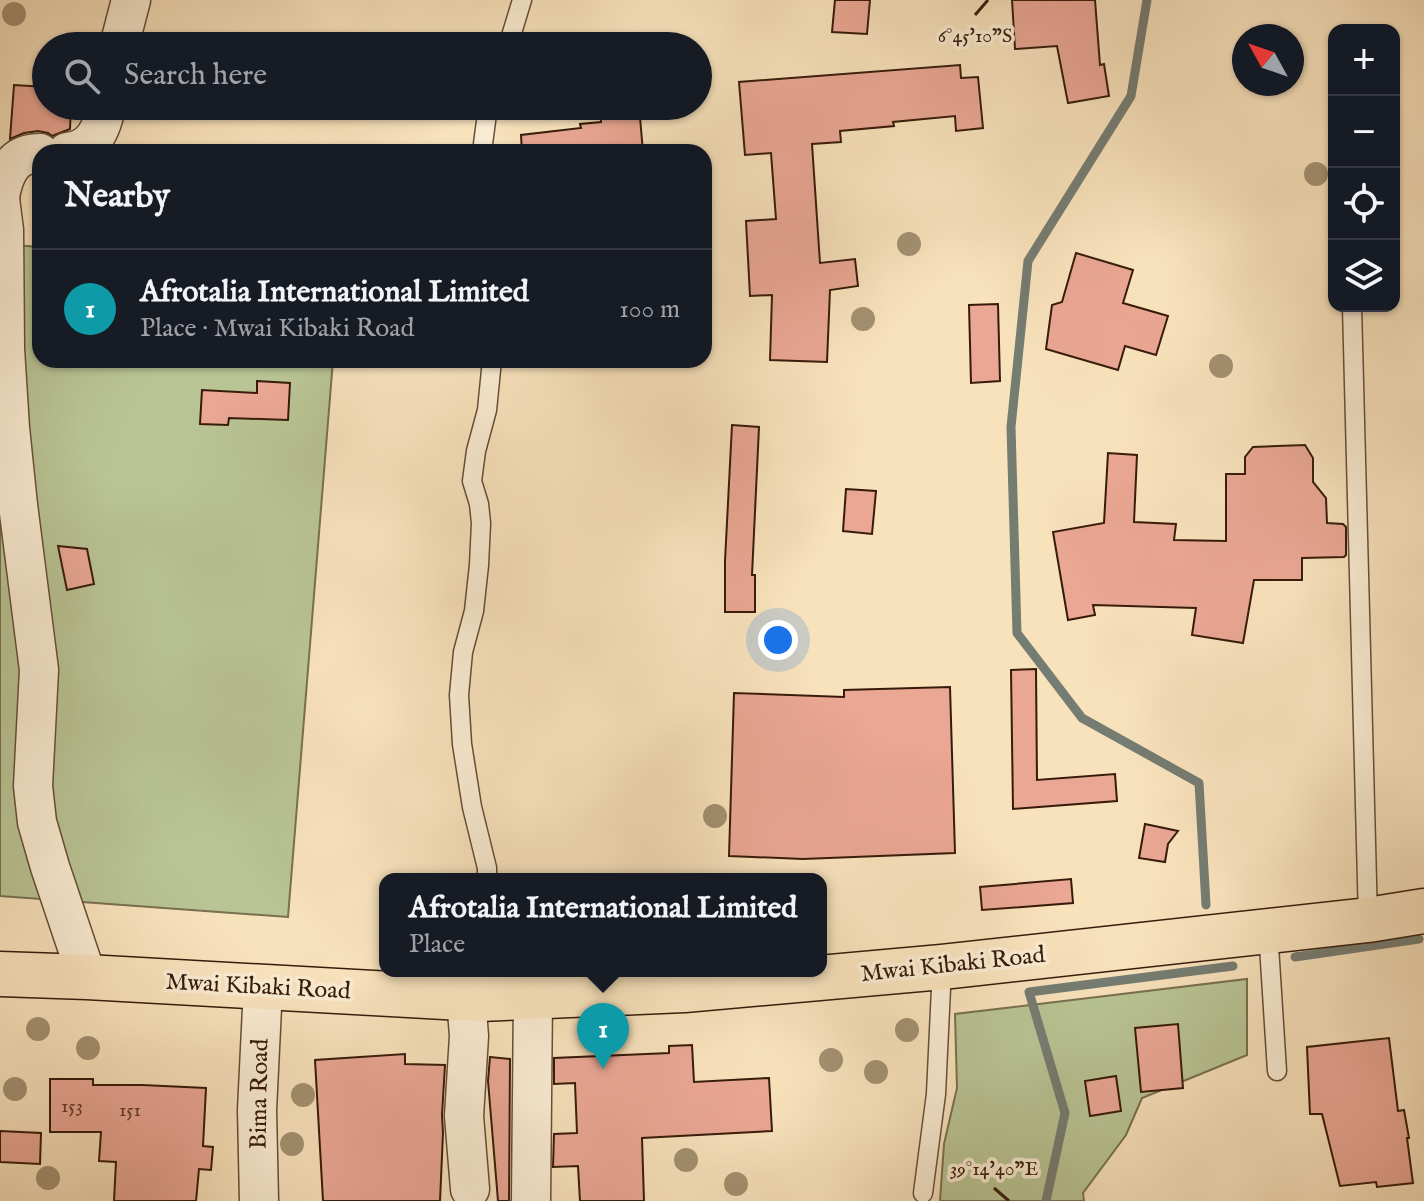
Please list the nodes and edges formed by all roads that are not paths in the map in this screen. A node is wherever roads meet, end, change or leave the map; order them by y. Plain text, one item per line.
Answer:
1 (131, 0) edge
2 (522, 0) edge
3 (123, 32) edge
4 (512, 32) edge
5 (104, 120) edge
6 (486, 120) edge
7 (91, 144) edge
8 (483, 144) edge
9 (32, 153) edge
10 (0, 198) edge
11 (1352, 312) edge
12 (491, 368) edge
13 (487, 873) edge
14 (1424, 911) edge
15 (1368, 920) junction
16 (1268, 930) junction
17 (942, 967) junction
18 (0, 974) edge
19 (87, 977) junction
20 (263, 987) junction
21 (476, 994) junction
22 (533, 996) junction
23 (1277, 1071) dead end
24 (470, 1189) dead end
25 (923, 1193) dead end
26 (259, 1201) edge
27 (531, 1201) edge

1 - 3 street
2 - 4 lane
5 - 7 street
6 - 8 lane
9 - 10 street
10 - 19 street
11 - 15 lane
12 - 13 lane
14 - 15 main road, Mwai Kibaki Road
15 - 16 main road, Mwai Kibaki Road
16 - 17 main road, Mwai Kibaki Road
16 - 23 lane
17 - 22 main road, Mwai Kibaki Road
17 - 25 lane
18 - 19 main road, Mwai Kibaki Road
19 - 20 main road, Mwai Kibaki Road
20 - 21 main road, Mwai Kibaki Road
20 - 26 street, Bima Road
21 - 22 main road, Mwai Kibaki Road
21 - 24 street
22 - 27 street

